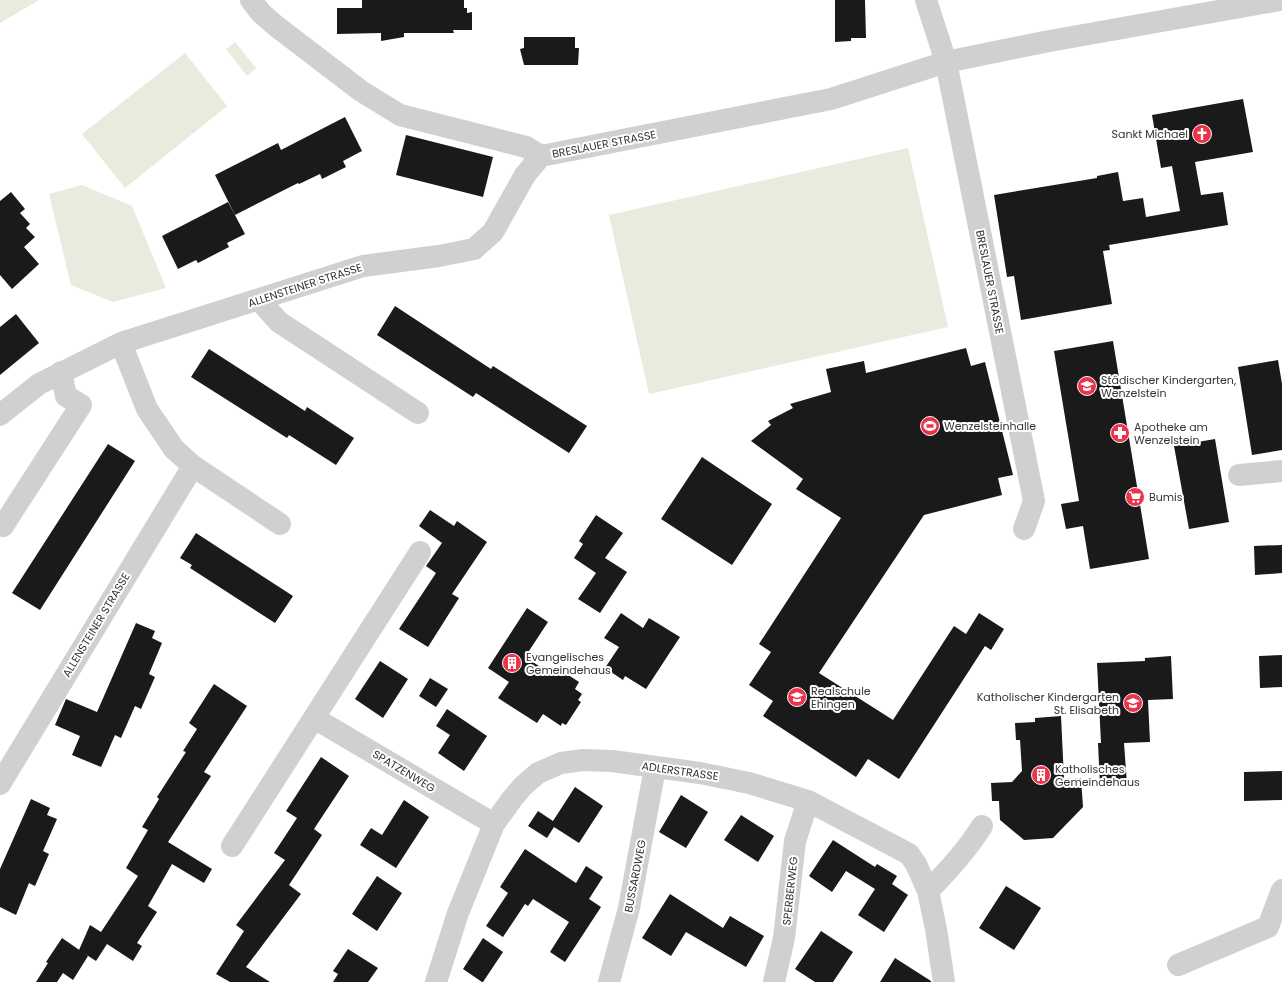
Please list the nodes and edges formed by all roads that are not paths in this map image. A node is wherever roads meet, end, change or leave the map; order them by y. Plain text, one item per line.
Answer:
1 (251, 0) edge
2 (926, 0) edge
3 (1280, 0) edge
4 (946, 62) junction
5 (541, 156) junction
6 (259, 300) junction
7 (121, 343) junction
8 (61, 372) junction
9 (418, 413) dead end
10 (0, 415) edge
11 (193, 466) junction
12 (1282, 471) edge
13 (1239, 475) dead end
14 (280, 524) dead end
15 (3, 526) dead end
16 (1024, 530) dead end
17 (420, 552) dead end
18 (314, 718) junction
19 (655, 768) junction
20 (0, 784) edge
21 (808, 801) junction
22 (494, 824) junction
23 (982, 826) dead end
24 (232, 846) dead end
25 (1282, 890) edge
26 (928, 891) junction
27 (1178, 964) dead end
28 (436, 982) edge
29 (609, 982) edge
30 (774, 982) edge
31 (944, 982) edge

1 - 5 street, BRESLAUER STRASSE
2 - 4 street
3 - 4 street, BRESLAUER STRASSE
4 - 5 street, BRESLAUER STRASSE
4 - 16 street, BRESLAUER STRASSE
5 - 6 street, ALLENSTEINER STRASSE
6 - 7 street, ALLENSTEINER STRASSE
6 - 9 street
7 - 8 street, ALLENSTEINER STRASSE
7 - 11 street
8 - 10 street, ALLENSTEINER STRASSE
8 - 15 street
11 - 14 street
11 - 20 street, ALLENSTEINER STRASSE
12 - 13 street
17 - 18 street
18 - 22 street, SPATZENWEG
18 - 24 street
19 - 21 street, ADLERSTRASSE
19 - 22 street, ADLERSTRASSE
19 - 29 street, BUSSARDWEG
21 - 26 street, ADLERSTRASSE
21 - 30 street, SPERBERWEG
22 - 28 street, ADLERSTRASSE
23 - 26 street
25 - 27 street
26 - 31 street, ADLERSTRASSE

